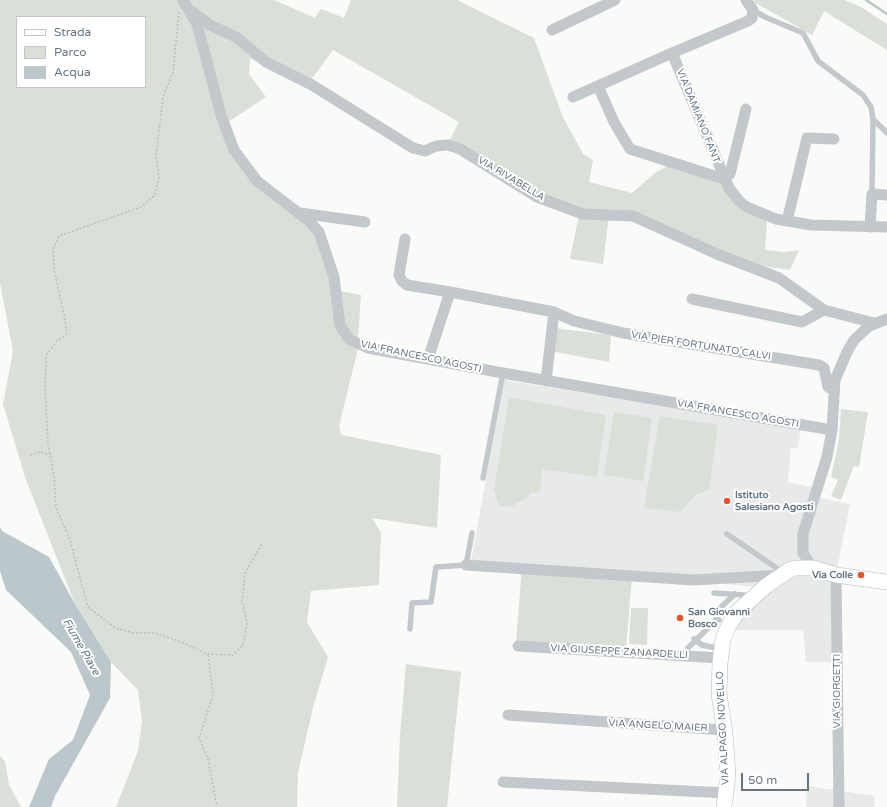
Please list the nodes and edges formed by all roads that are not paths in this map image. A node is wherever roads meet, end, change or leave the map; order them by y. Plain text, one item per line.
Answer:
1 (615, 0) edge
2 (746, 0) edge
3 (184, 6) edge
4 (753, 10) junction
5 (552, 30) dead end
6 (672, 53) junction
7 (598, 86) junction
8 (573, 96) dead end
9 (746, 109) dead end
10 (873, 118) junction
11 (887, 133) edge
12 (834, 139) dead end
13 (724, 179) junction
14 (872, 194) junction
15 (887, 195) edge
16 (299, 213) junction
17 (787, 221) junction
18 (365, 222) dead end
19 (870, 227) junction
20 (887, 227) edge
21 (405, 239) dead end
22 (450, 292) junction
23 (692, 299) dead end
24 (824, 310) junction
25 (554, 312) junction
26 (887, 319) edge
27 (874, 323) junction
28 (428, 359) junction
29 (503, 373) junction
30 (546, 381) junction
31 (833, 390) junction
32 (832, 430) junction
33 (483, 478) dead end
34 (472, 533) dead end
35 (727, 534) dead end
36 (802, 546) junction
37 (466, 565) junction
38 (797, 570) junction
39 (836, 575) junction
40 (887, 582) edge
41 (714, 593) dead end
42 (735, 594) junction
43 (748, 600) junction
44 (713, 611) dead end
45 (410, 629) dead end
46 (693, 638) dead end
47 (722, 639) junction
48 (518, 646) dead end
49 (688, 648) dead end
50 (508, 715) dead end
51 (724, 730) junction
52 (503, 782) dead end
53 (725, 800) edge
54 (839, 807) edge

1 - 5 street
2 - 4 street
3 - 16 street, VIA FRANCESCO AGOSTI
3 - 24 street, VIA RIVABELLA
4 - 6 street
4 - 10 lane
6 - 7 street
6 - 13 street, VIA DAMIANO FANT
7 - 8 street
7 - 13 street, VIA DAMIANO FANT
9 - 13 street, VIA DAMIANO FANT
10 - 11 lane
10 - 14 lane
12 - 17 street
13 - 17 street
14 - 15 street
14 - 19 street
16 - 18 street
16 - 28 street, VIA FRANCESCO AGOSTI
17 - 19 street
19 - 20 street
21 - 22 street, VIA PIER FORTUNATO CALVI
22 - 25 street, VIA PIER FORTUNATO CALVI
22 - 28 street
23 - 24 street
24 - 27 street, VIA RIVABELLA
25 - 30 street
25 - 31 street, VIA PIER FORTUNATO CALVI
26 - 27 street
27 - 31 street
28 - 29 street, VIA FRANCESCO AGOSTI
29 - 30 street, VIA FRANCESCO AGOSTI
29 - 33 lane
30 - 32 street, VIA FRANCESCO AGOSTI
31 - 32 street
32 - 36 street
34 - 37 lane
35 - 38 lane
36 - 38 street
36 - 38 street
37 - 38 street
37 - 45 lane
38 - 39 street
38 - 43 street
39 - 40 street
39 - 54 street, VIA GIORGETTI
41 - 42 lane
42 - 43 lane
42 - 49 lane
43 - 47 street
44 - 47 lane, bridge
46 - 47 lane, bridge
47 - 48 street, VIA GIUSEPPE ZANARDELLI
47 - 51 street, VIA ALPAGO NOVELLO
50 - 51 street, VIA ANGELO MAIER
51 - 53 street, VIA ALPAGO NOVELLO
52 - 53 street, VIA ALPAGO NOVELLO

